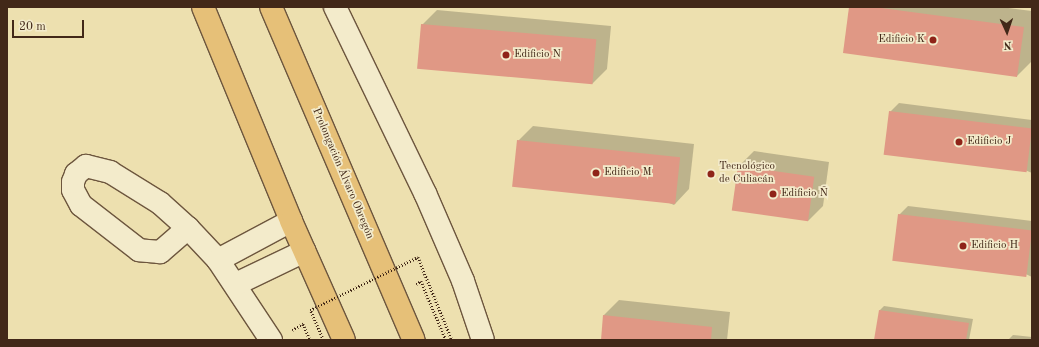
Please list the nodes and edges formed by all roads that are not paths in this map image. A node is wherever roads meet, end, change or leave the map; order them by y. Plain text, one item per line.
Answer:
1 (203, 7) edge
2 (272, 7) edge
3 (335, 7) edge
4 (291, 220) junction
5 (188, 228) junction
6 (305, 251) junction
7 (218, 260) junction
8 (236, 284) junction
9 (271, 340) edge
10 (344, 340) edge
11 (414, 340) edge
12 (483, 340) edge

1 - 4 main road
2 - 11 main road, Prolongación Álvaro Obregón
3 - 12 lane
4 - 6 main road
4 - 7 lane
5 - 5 lane
5 - 7 lane
6 - 8 lane
6 - 10 main road
7 - 8 lane
8 - 9 lane

